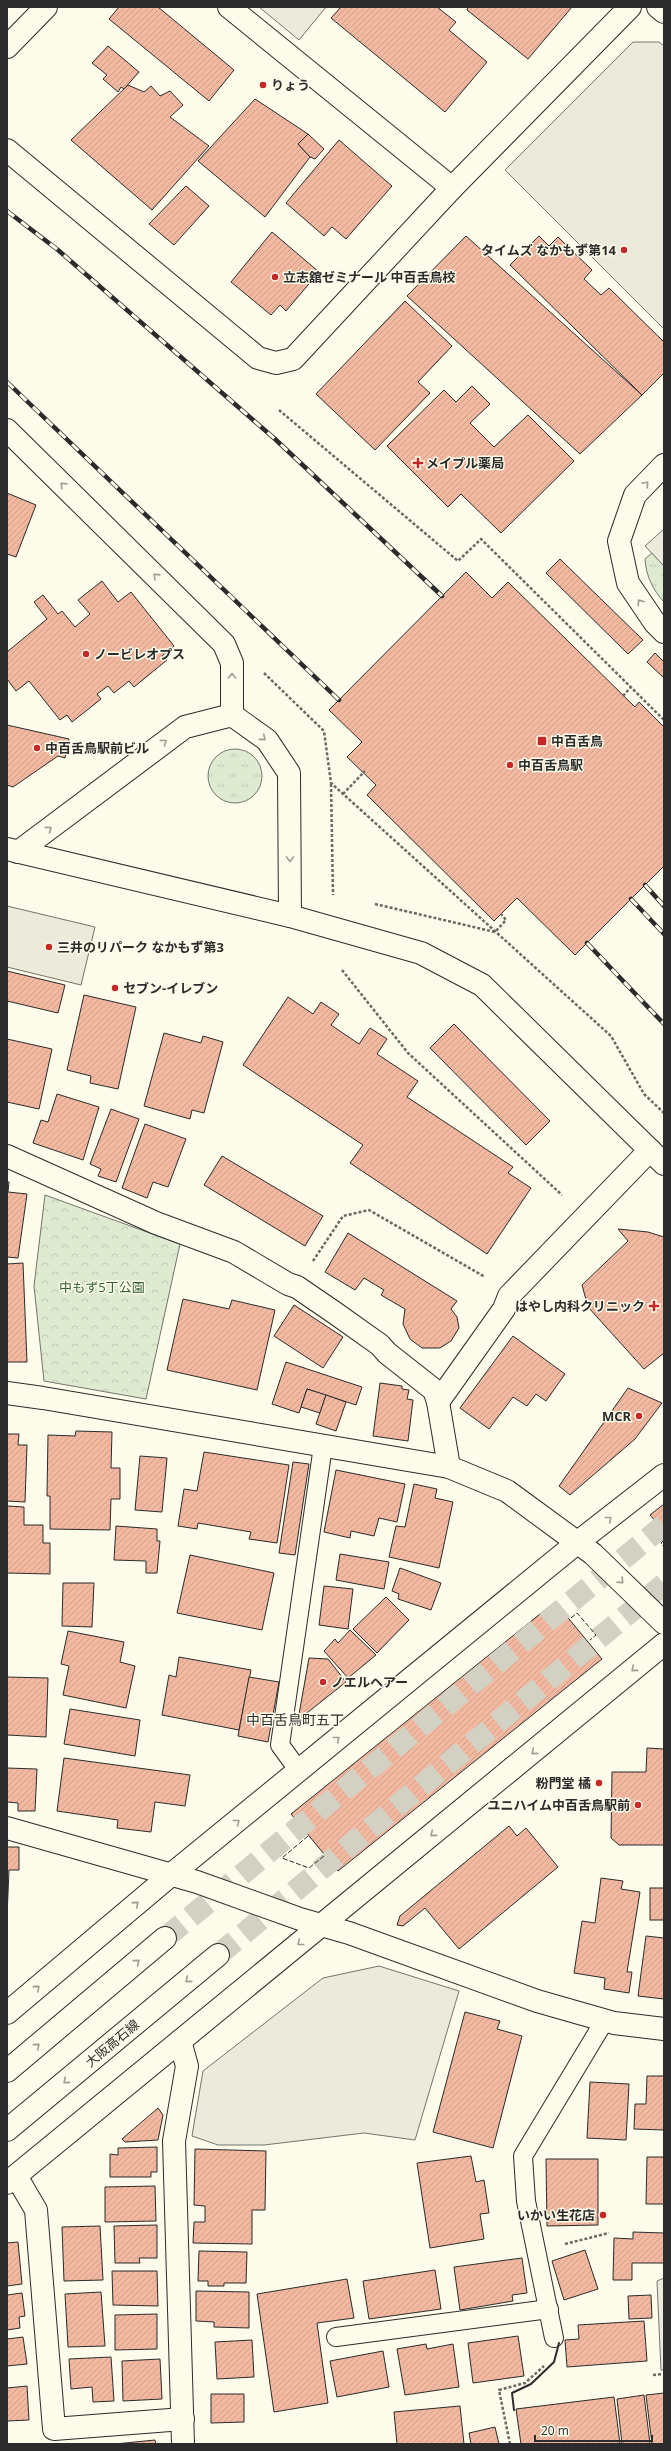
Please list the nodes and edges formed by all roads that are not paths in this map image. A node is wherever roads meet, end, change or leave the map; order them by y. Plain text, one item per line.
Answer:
1 (46, 7) edge
2 (228, 7) edge
3 (630, 7) edge
4 (658, 7) edge
5 (664, 12) edge
6 (7, 47) edge
7 (7, 150) edge
8 (452, 188) junction
9 (7, 430) edge
10 (664, 464) edge
11 (664, 632) edge
12 (232, 715) junction
13 (12, 851) edge
14 (290, 916) junction
15 (7, 1156) edge
16 (657, 1157) edge
17 (7, 1393) edge
18 (438, 1402) junction
19 (324, 1446) junction
20 (449, 1467) junction
21 (664, 1475) edge
22 (578, 1542) junction
23 (664, 1623) edge
24 (664, 1644) edge
25 (299, 1771) junction
26 (7, 1828) edge
27 (172, 1874) junction
28 (323, 1925) junction
29 (165, 1938) tunnel mouth
30 (218, 1955) tunnel mouth
31 (7, 2013) edge
32 (605, 2020) junction
33 (664, 2030) edge
34 (180, 2041) junction
35 (7, 2071) edge
36 (7, 2130) edge
37 (11, 2180) edge
38 (549, 2309) junction
39 (336, 2337) dead end
40 (554, 2338) road end
41 (183, 2420) junction
42 (183, 2444) edge

1 - 6 street
2 - 8 street
3 - 8 street
4 - 5 street
7 - 8 street
12 -> 9 street
11 -> 10 street
13 -> 12 street
12 -> 14 street
13 - 14 street
14 - 16 street
15 - 18 street
16 - 18 street
17 - 19 street
18 - 20 street
19 - 20 street
19 - 25 lane
20 - 22 street
22 -> 21 street
22 -> 23 street
25 -> 22 street
24 -> 28 street
27 -> 25 street
26 - 27 street
27 - 28 street
31 -> 27 street
28 - 32 street
28 -> 34 street
35 -> 29 street
30 -> 36 street, 大阪高石線
32 - 33 street
32 - 38 lane
34 - 37 street
34 - 41 street
37 - 41 street
38 - 39 lane
38 - 40 lane
41 - 42 street

